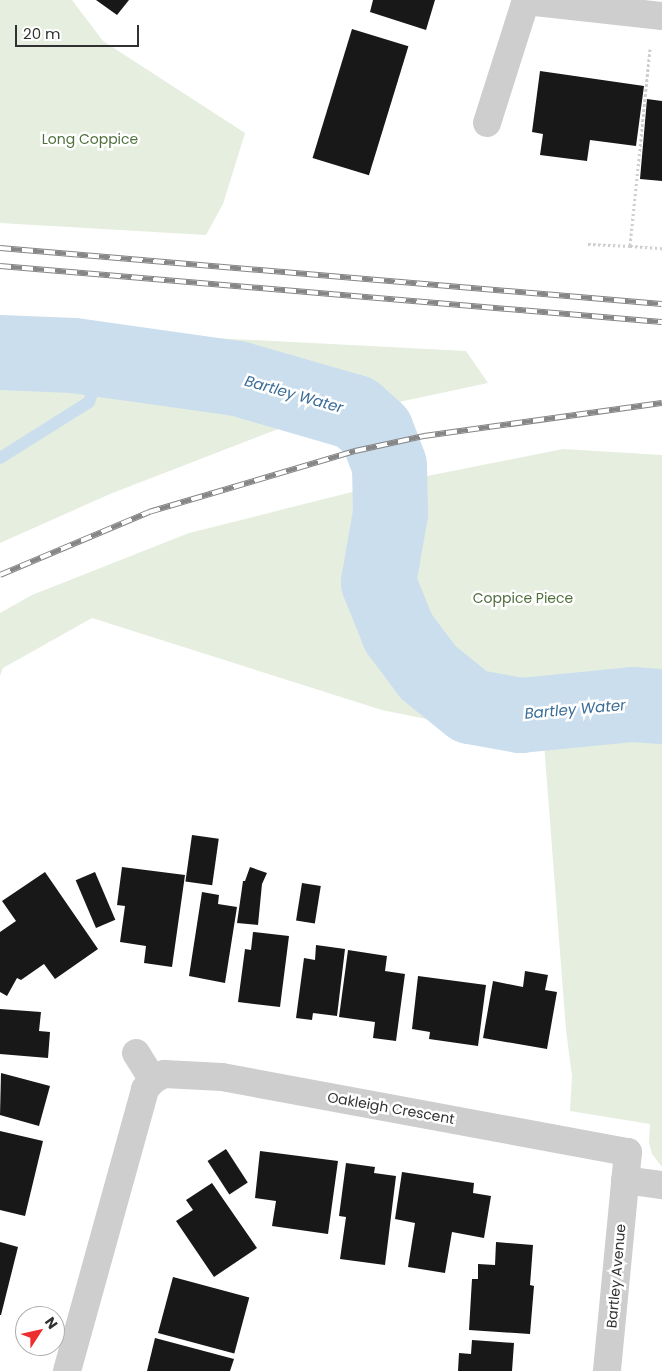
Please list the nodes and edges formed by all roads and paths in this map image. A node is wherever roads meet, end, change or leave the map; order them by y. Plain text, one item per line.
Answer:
1 (526, 1) edge
2 (658, 16) edge
3 (487, 123) dead end
4 (588, 244) dead end
5 (630, 246) junction
6 (662, 248) edge
7 (136, 1053) dead end
8 (153, 1080) junction
9 (628, 1152) joint
10 (625, 1180) junction
11 (662, 1185) edge
12 (67, 1371) edge
13 (607, 1371) edge

1 - 2 street
1 - 3 street
2 - 5 path
4 - 5 path
5 - 6 path
7 - 8 street
8 - 9 street, Oakleigh Crescent
8 - 12 street
9 - 10 street, Bartley Avenue
10 - 11 street
10 - 13 street, Bartley Avenue

